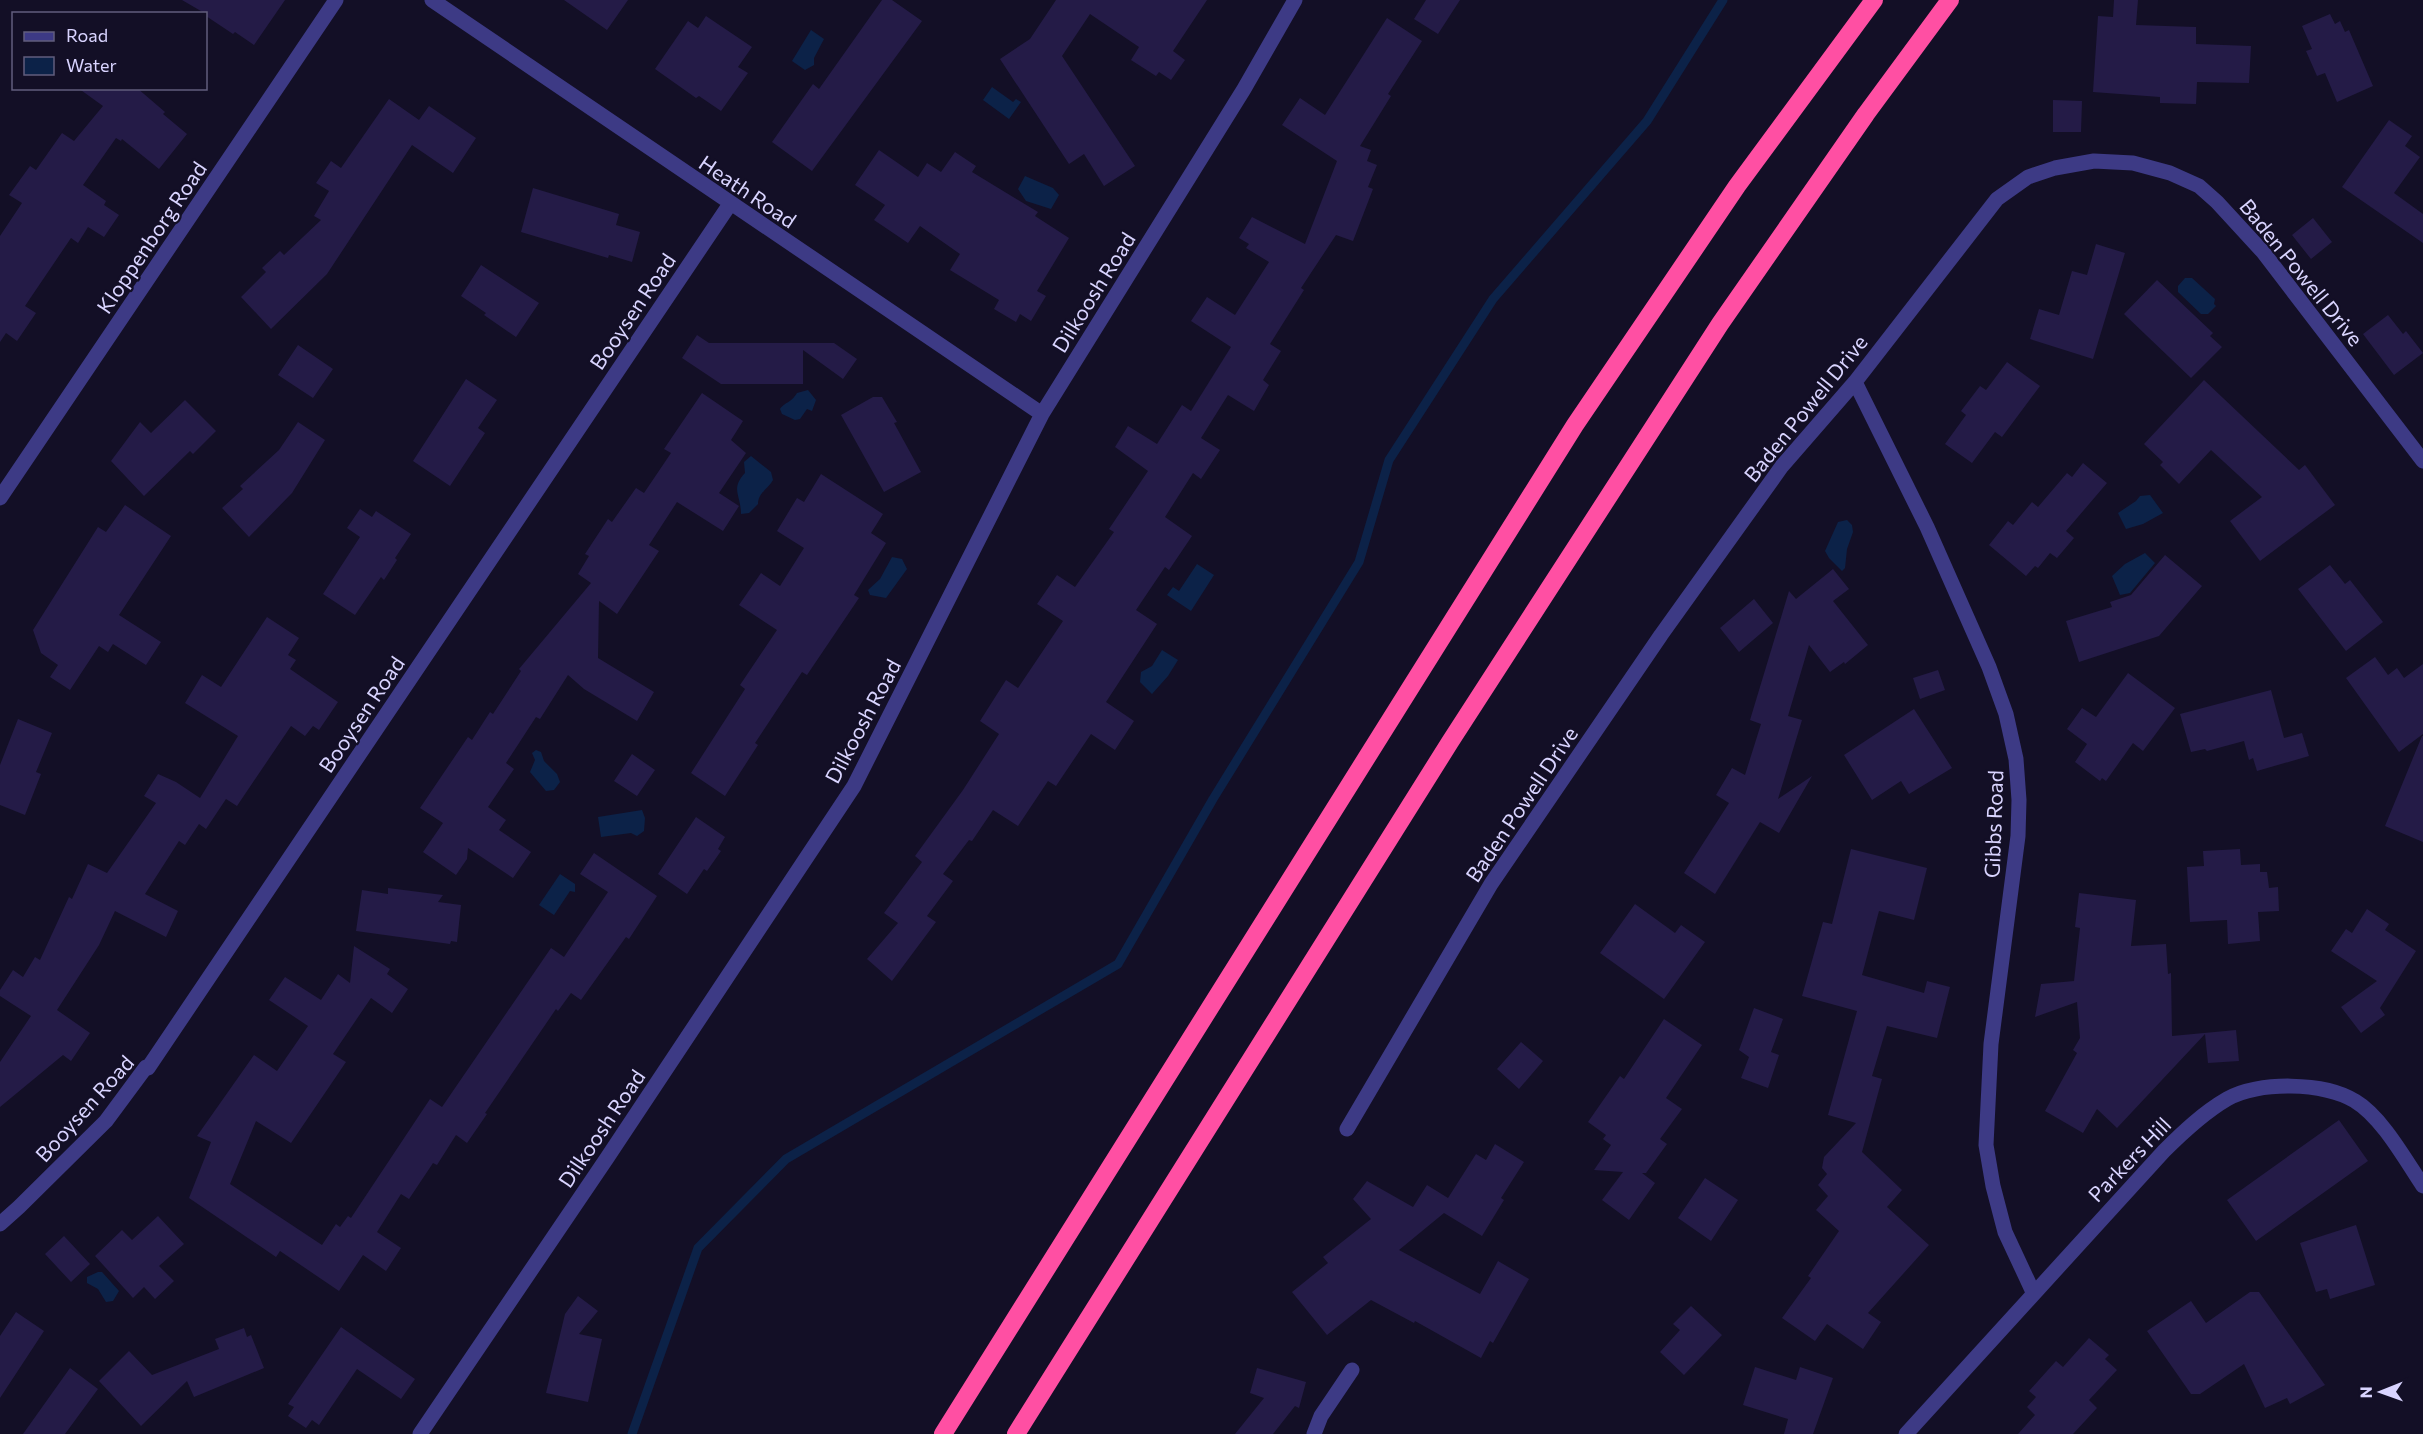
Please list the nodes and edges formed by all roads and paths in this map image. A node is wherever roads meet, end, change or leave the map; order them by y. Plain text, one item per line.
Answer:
1 (336, 0) edge
2 (432, 0) edge
3 (1295, 0) edge
4 (1874, 0) edge
5 (1950, 0) edge
6 (730, 204) junction
7 (1855, 382) junction
8 (1042, 414) junction
9 (2423, 461) edge
10 (0, 498) edge
11 (1347, 1129) dead end
12 (2423, 1186) edge
13 (0, 1224) edge
14 (2033, 1292) junction
15 (1352, 1370) dead end
16 (420, 1434) edge
17 (943, 1434) edge
18 (1016, 1434) edge
19 (1314, 1434) edge
20 (1906, 1434) edge

1 - 10 street, Kloppenborg Road
2 - 6 street, Heath Road
3 - 8 street, Dilkoosh Road
4 - 17 highway
5 - 18 highway
6 - 8 street, Heath Road
6 - 13 street, Booysen Road
7 - 9 street, Baden Powell Drive
7 - 11 street, Baden Powell Drive
7 - 14 street, Gibbs Road
8 - 16 street, Dilkoosh Road
12 - 14 street, Parkers Hill
14 - 20 street, Parkers Hill
15 - 19 street

